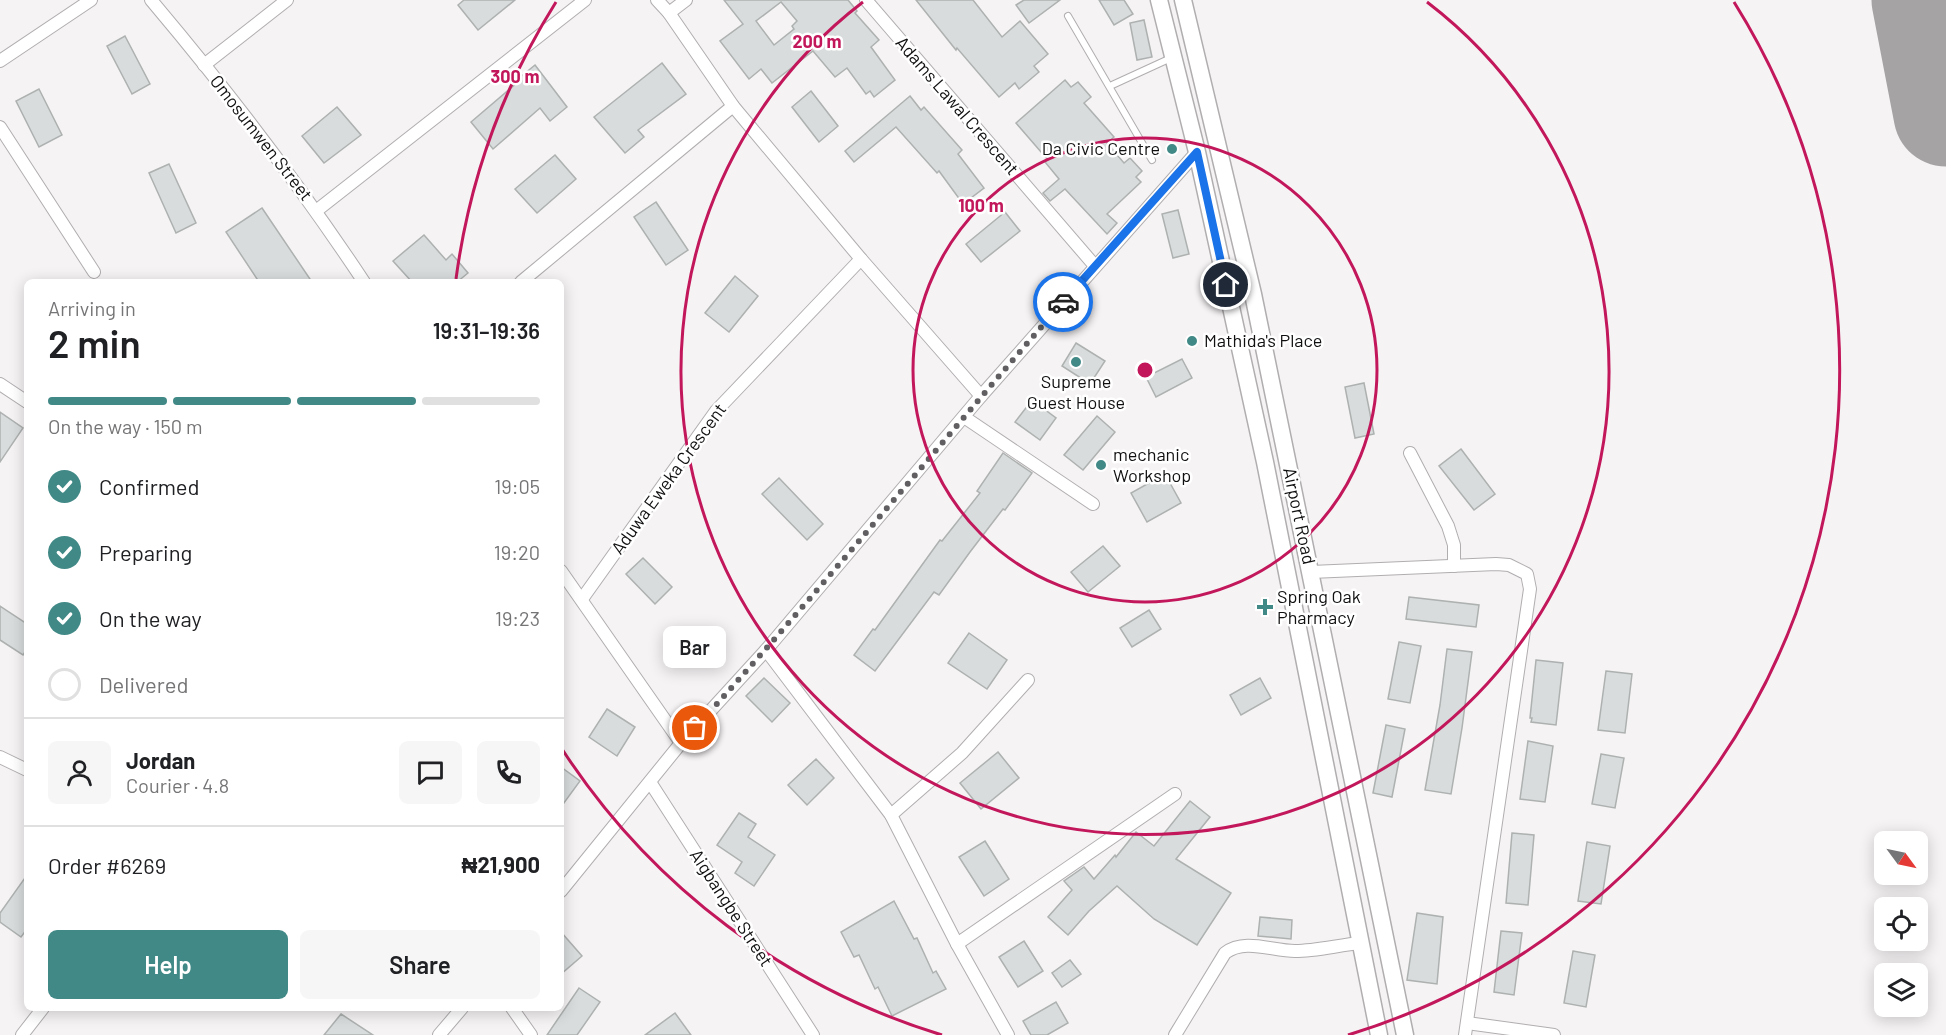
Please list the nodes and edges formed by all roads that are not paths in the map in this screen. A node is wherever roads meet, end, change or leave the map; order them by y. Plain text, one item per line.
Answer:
1 (91, 0) edge
2 (151, 0) edge
3 (288, 0) edge
4 (585, 0) edge
5 (657, 0) edge
6 (686, 0) edge
7 (866, 0) edge
8 (1159, 0) edge
9 (1183, 0) edge
10 (669, 13) junction
11 (1068, 16) dead end
12 (1174, 56) junction
13 (0, 61) edge
14 (204, 65) junction
15 (1110, 86) junction
16 (733, 106) junction
17 (0, 127) edge
18 (1197, 152) junction
19 (1152, 160) dead end
20 (316, 211) junction
21 (861, 259) junction
22 (1095, 266) junction
23 (94, 272) dead end
24 (362, 279) edge
25 (525, 279) edge
26 (0, 384) edge
27 (981, 396) junction
28 (24, 400) edge
29 (964, 417) junction
30 (1410, 453) dead end
31 (1287, 458) junction
32 (1264, 462) junction
33 (1093, 504) dead end
34 (1454, 566) junction
35 (1311, 572) junction
36 (564, 575) edge
37 (582, 599) junction
38 (766, 650) junction
39 (1028, 680) dead end
40 (681, 743) junction
41 (0, 757) edge
42 (24, 769) edge
43 (650, 782) junction
44 (1175, 794) dead end
45 (891, 815) junction
46 (564, 887) edge
47 (1361, 943) junction
48 (957, 944) junction
49 (42, 1011) edge
50 (460, 1011) edge
51 (514, 1011) edge
52 (1466, 1029) edge
53 (22, 1035) edge
54 (440, 1035) edge
55 (531, 1035) edge
56 (813, 1035) edge
57 (1008, 1035) edge
58 (1175, 1035) edge
59 (1379, 1035) edge
60 (1405, 1035) edge
61 (1554, 1035) edge

1 - 13 street
2 - 14 street, Omosumwen Street
3 - 14 street
4 - 20 street
5 - 10 street
6 - 10 street
7 - 22 street, Adams Lawal Crescent
8 - 12 main road, Airport Road
9 - 31 main road, Airport Road
10 - 16 street
11 - 15 lane
12 - 15 lane
12 - 18 main road, Airport Road
14 - 20 street, Omosumwen Street
15 - 19 lane
16 - 21 street
16 - 25 street
17 - 23 street
18 - 22 street
18 - 32 main road, Airport Road
20 - 24 street, Omosumwen Street
21 - 27 street
21 - 37 street, Aduwa Eweka Crescent
22 - 27 street
26 - 28 street
27 - 29 street
29 - 33 street
29 - 38 street
30 - 34 street
31 - 32 main road
31 - 35 main road, Airport Road
32 - 47 main road, Airport Road
34 - 35 street
34 - 52 street
35 - 60 main road, Airport Road
36 - 37 street
37 - 40 street
38 - 40 street
38 - 45 street
39 - 45 street
40 - 43 street
41 - 42 street
43 - 46 street
43 - 56 street, Aigbangbe Street
44 - 48 street
45 - 48 street
47 - 58 street
47 - 59 main road, Airport Road
48 - 57 street
49 - 53 street
50 - 54 street
51 - 55 street
52 - 61 street

